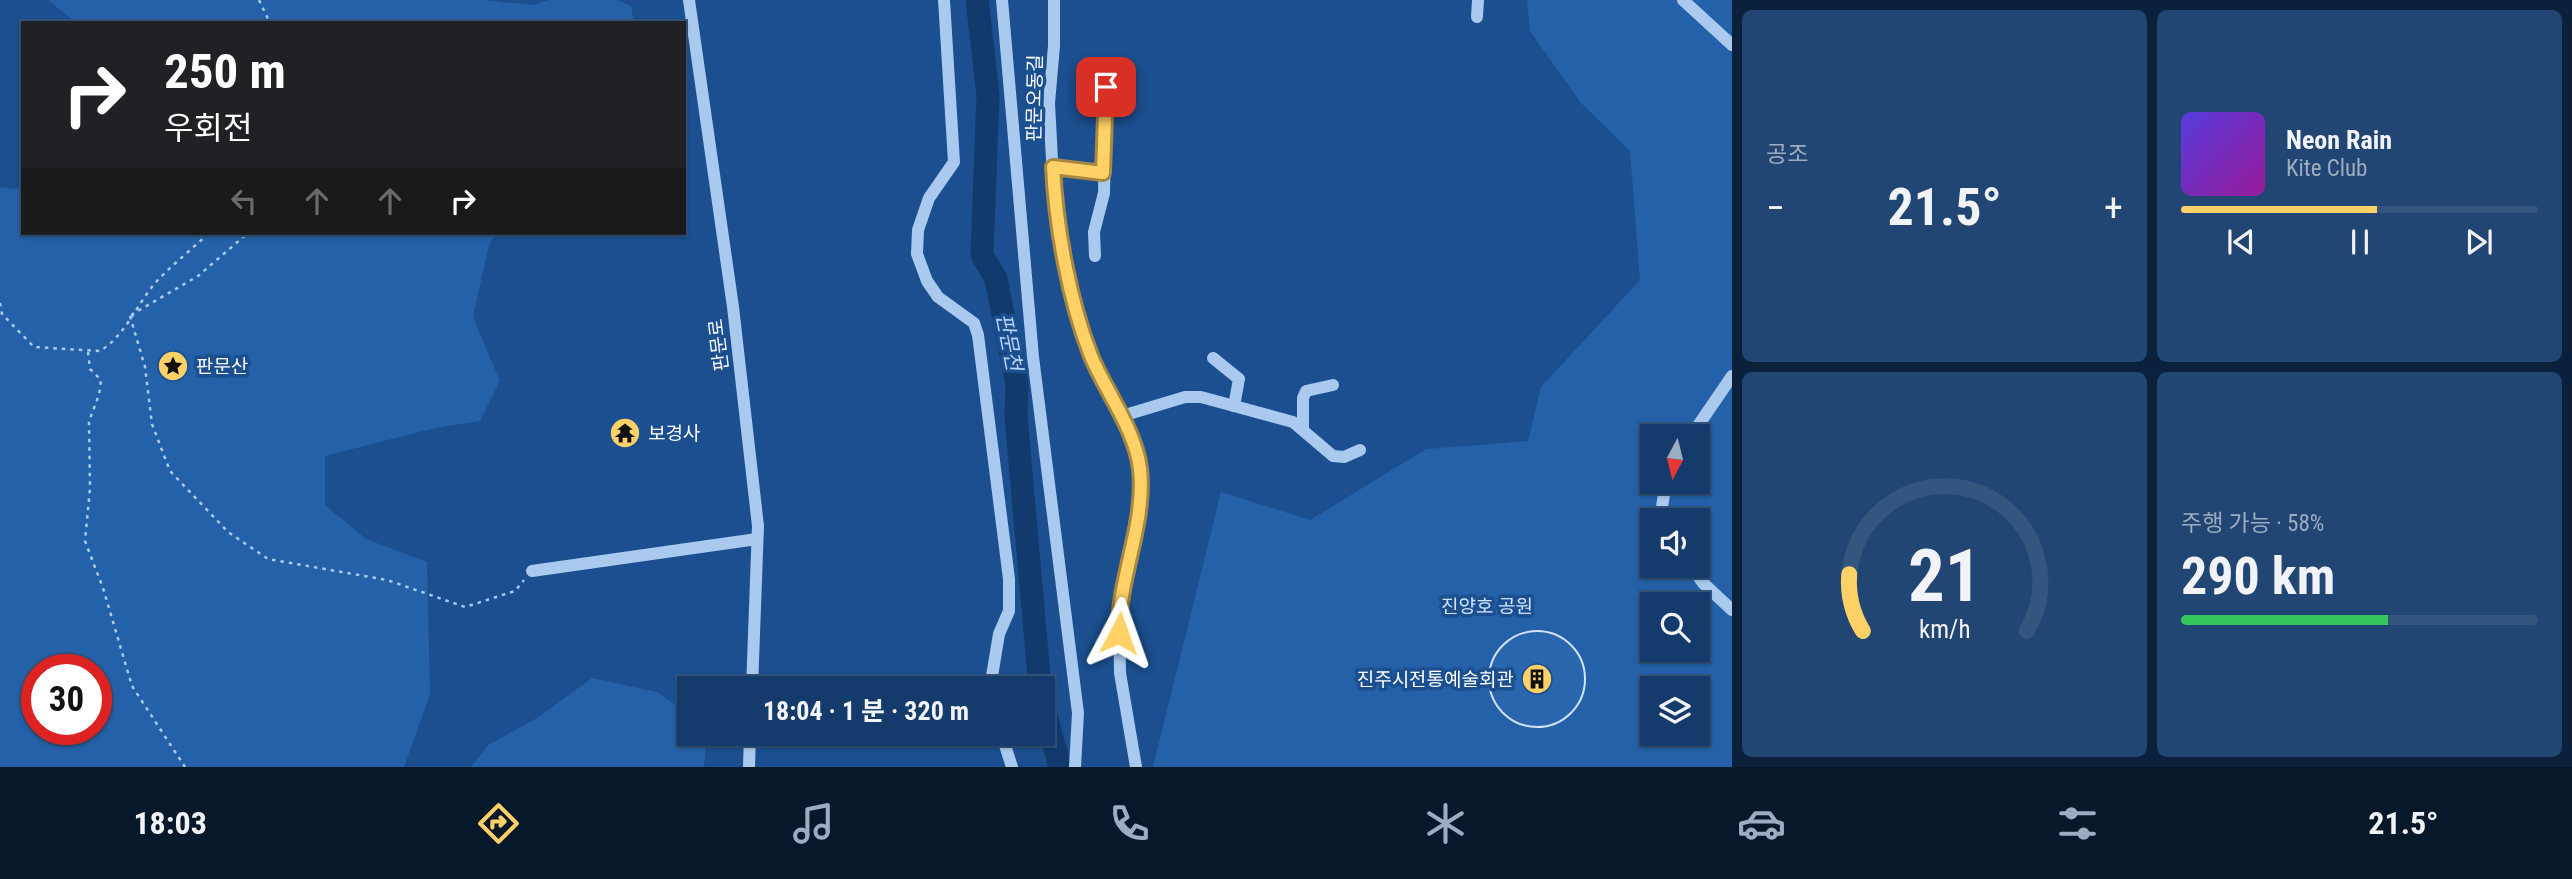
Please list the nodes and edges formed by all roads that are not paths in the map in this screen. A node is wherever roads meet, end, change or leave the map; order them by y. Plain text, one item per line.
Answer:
1 (689, 0) edge
2 (944, 0) edge
3 (1002, 0) edge
4 (1054, 0) edge
5 (1478, 0) edge
6 (1683, 0) edge
7 (1476, 17) dead end
8 (1732, 45) edge
9 (1106, 87) dead end
10 (1053, 167) junction
11 (1103, 173) junction
12 (1095, 256) dead end
13 (1213, 359) dead end
14 (1732, 376) edge
15 (1333, 385) dead end
16 (1234, 406) junction
17 (1122, 416) junction
18 (1699, 424) edge
19 (1303, 428) junction
20 (1360, 450) dead end
21 (757, 539) junction
22 (532, 571) road end
23 (1699, 578) edge
24 (1732, 610) edge
25 (752, 676) edge
26 (991, 676) edge
27 (750, 746) edge
28 (1005, 746) edge
29 (749, 767) edge
30 (1012, 767) edge
31 (1074, 767) edge
32 (1136, 767) edge

1 - 21 street, 판문로
2 - 26 street
3 - 31 street
4 - 10 street, 판문오동길
5 - 7 street
6 - 8 street
9 - 11 street
10 - 11 street
10 - 17 street, 판문오동길
11 - 12 street
13 - 16 street
14 - 18 street
15 - 19 street
16 - 17 street
16 - 19 street
17 - 32 street, 판문오동길
19 - 20 street
21 - 22 street
21 - 25 street, 판문로
23 - 24 street
27 - 29 street
28 - 30 street

